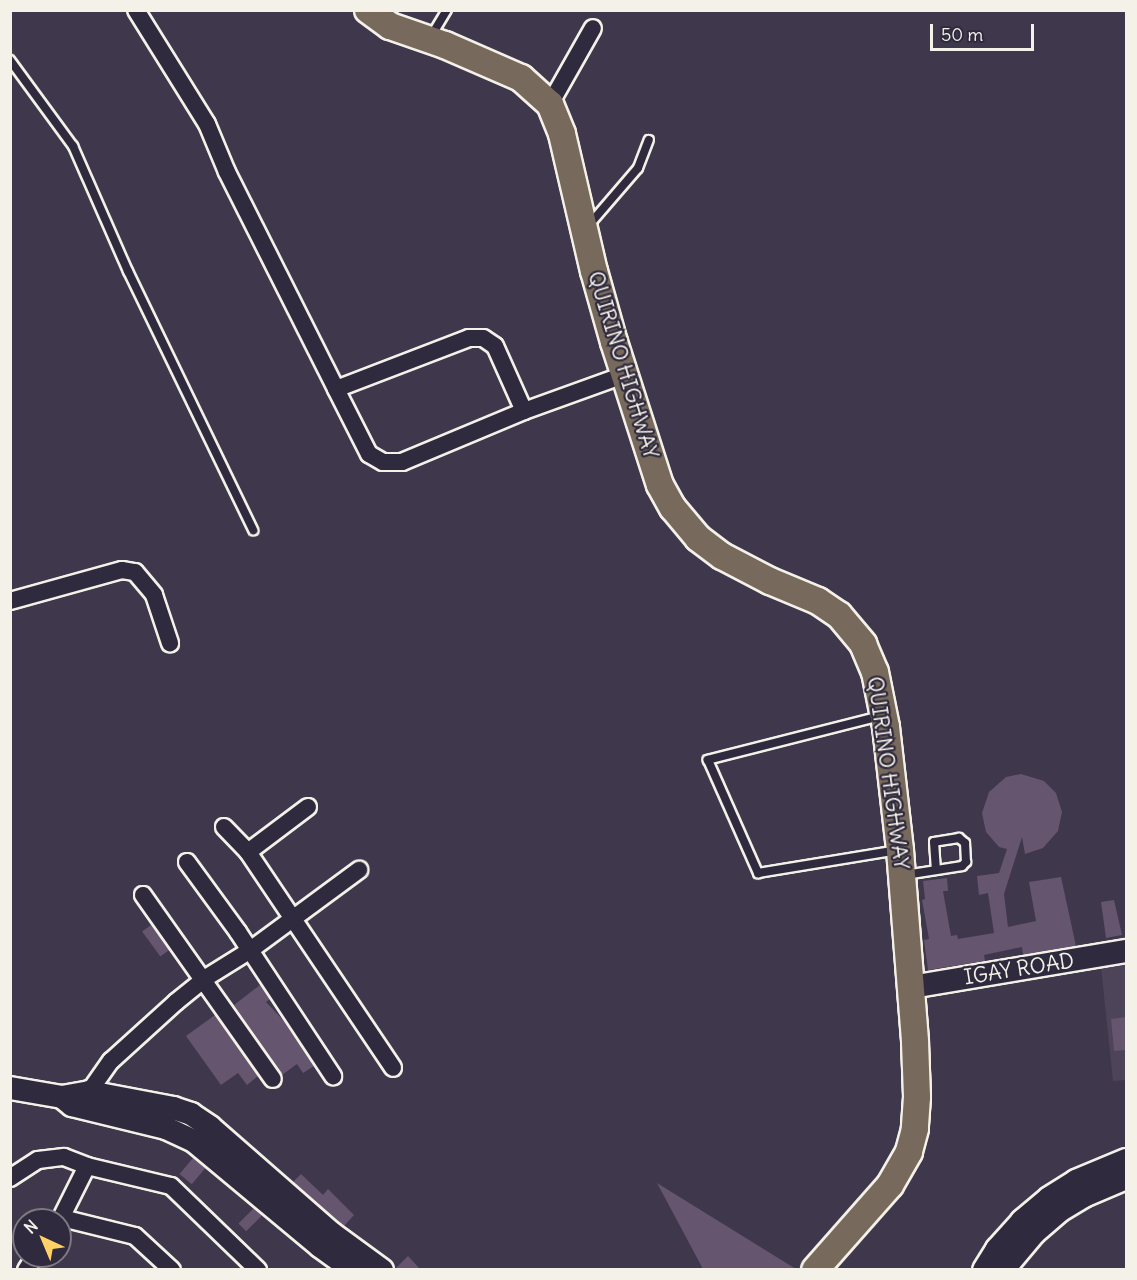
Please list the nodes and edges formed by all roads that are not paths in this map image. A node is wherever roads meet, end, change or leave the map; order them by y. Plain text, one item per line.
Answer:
1 (136, 10) edge
2 (368, 10) edge
3 (447, 10) edge
4 (593, 28) dead end
5 (429, 39) junction
6 (10, 60) edge
7 (550, 104) junction
8 (649, 140) dead end
9 (584, 231) junction
10 (624, 375) junction
11 (336, 389) junction
12 (524, 411) junction
13 (253, 530) dead end
14 (10, 601) edge
15 (170, 643) dead end
16 (884, 715) junction
17 (308, 807) dead end
18 (224, 827) dead end
19 (900, 850) junction
20 (248, 852) junction
21 (187, 862) dead end
22 (359, 870) dead end
23 (936, 870) junction
24 (902, 876) junction
25 (143, 894) dead end
26 (292, 917) junction
27 (249, 951) junction
28 (1126, 951) edge
29 (204, 979) junction
30 (910, 987) junction
31 (393, 1068) dead end
32 (333, 1076) dead end
33 (273, 1079) dead end
34 (10, 1088) edge
35 (86, 1100) junction
36 (87, 1166) junction
37 (1122, 1175) edge
38 (10, 1178) edge
39 (66, 1208) edge
40 (72, 1222) edge
41 (172, 1269) edge
42 (258, 1269) edge
43 (353, 1269) edge
44 (382, 1269) edge
45 (815, 1269) edge
46 (984, 1269) edge
47 (1004, 1269) edge

1 - 11 street
2 - 5 main road, QUIRINO HIGHWAY
3 - 5 lane
4 - 7 street
5 - 7 main road, QUIRINO HIGHWAY
6 - 13 lane
7 - 9 main road, QUIRINO HIGHWAY
8 - 9 lane
9 - 10 main road, QUIRINO HIGHWAY
10 - 12 street
10 - 16 main road, QUIRINO HIGHWAY
11 - 12 street
11 - 12 street
14 - 15 street
16 - 19 main road, QUIRINO HIGHWAY
16 - 19 lane
17 - 20 street
18 - 20 street
19 - 24 main road, QUIRINO HIGHWAY
20 - 26 street
21 - 27 street
22 - 26 street
23 - 23 lane
23 - 24 lane
24 - 30 main road, QUIRINO HIGHWAY
25 - 29 street
26 - 27 street
26 - 31 street
27 - 29 street
27 - 32 street
28 - 30 street, IGAY ROAD
29 - 33 street
29 - 35 street
30 - 45 main road, QUIRINO HIGHWAY
34 - 35 street
35 - 43 street
35 - 44 street
36 - 38 street
36 - 39 street
36 - 42 street
37 - 46 street
37 - 47 street
40 - 41 street

